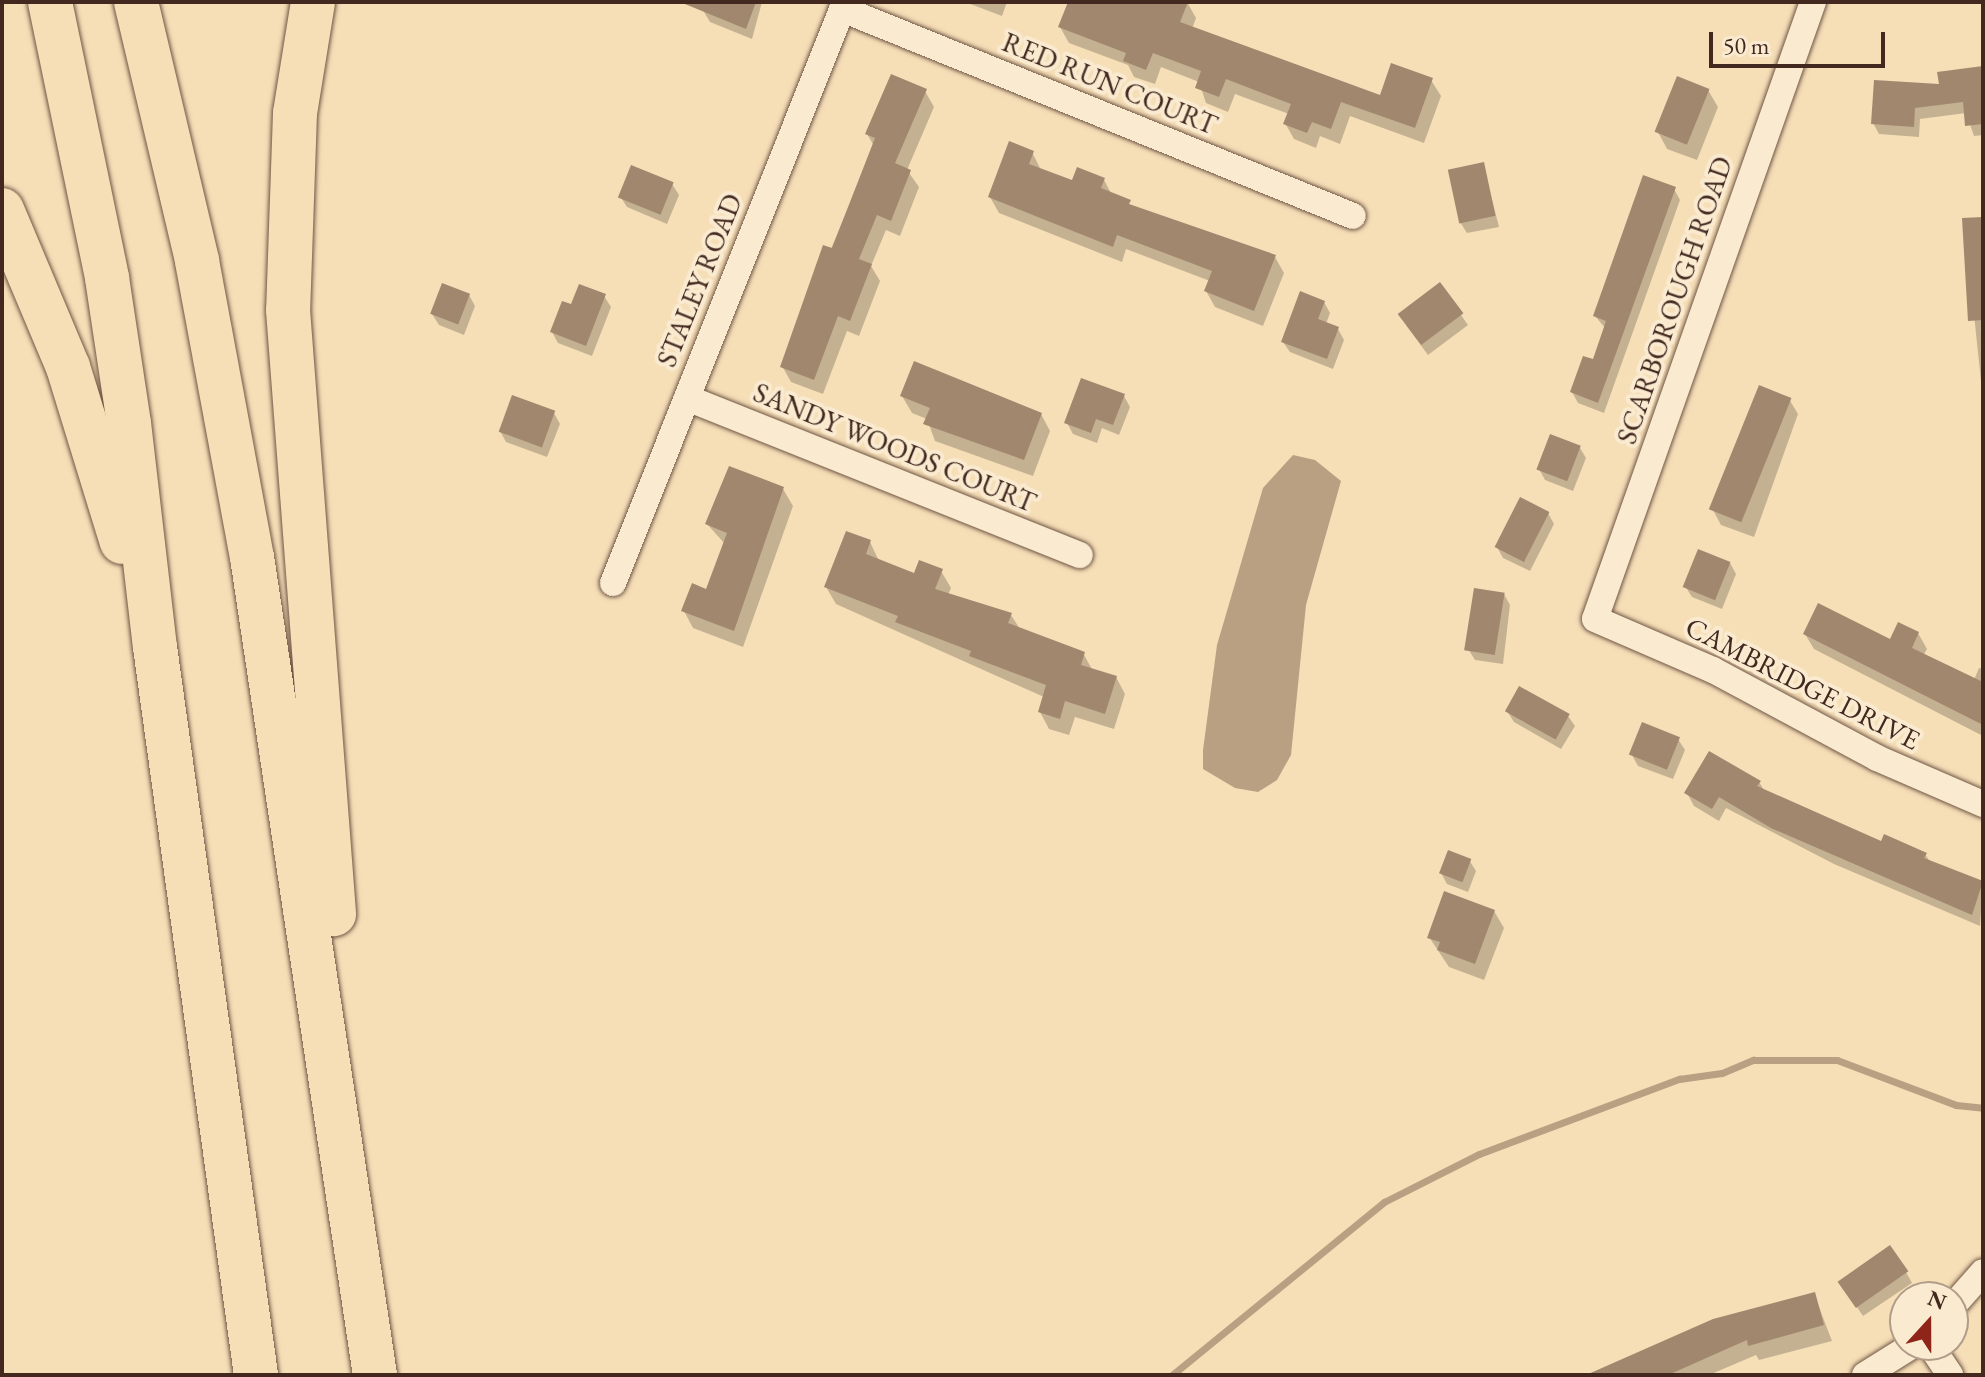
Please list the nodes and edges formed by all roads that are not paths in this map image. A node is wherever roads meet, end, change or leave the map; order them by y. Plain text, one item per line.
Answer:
1 (50, 2) edge
2 (136, 2) edge
3 (313, 2) edge
4 (1813, 2) edge
5 (844, 6) edge
6 (2, 210) edge
7 (1353, 216) dead end
8 (687, 398) junction
9 (1080, 555) dead end
10 (613, 583) dead end
11 (1595, 619) joint
12 (155, 647) junction
13 (1983, 804) edge
14 (1983, 1272) edge
15 (362, 1284) junction
16 (1969, 1288) edge
17 (1889, 1360) edge
18 (256, 1375) edge
19 (375, 1375) edge
20 (1865, 1375) edge

1 - 12 highway
2 - 15 highway
3 - 15 highway
4 - 11 street, SCARBOROUGH ROAD
5 - 7 street, RED RUN COURT
5 - 8 street, STALEY ROAD
6 - 12 highway
8 - 9 street, SANDY WOODS COURT
8 - 10 street, STALEY ROAD
11 - 13 street, CAMBRIDGE DRIVE
12 - 18 highway
14 - 16 street
15 - 19 highway
17 - 20 street

